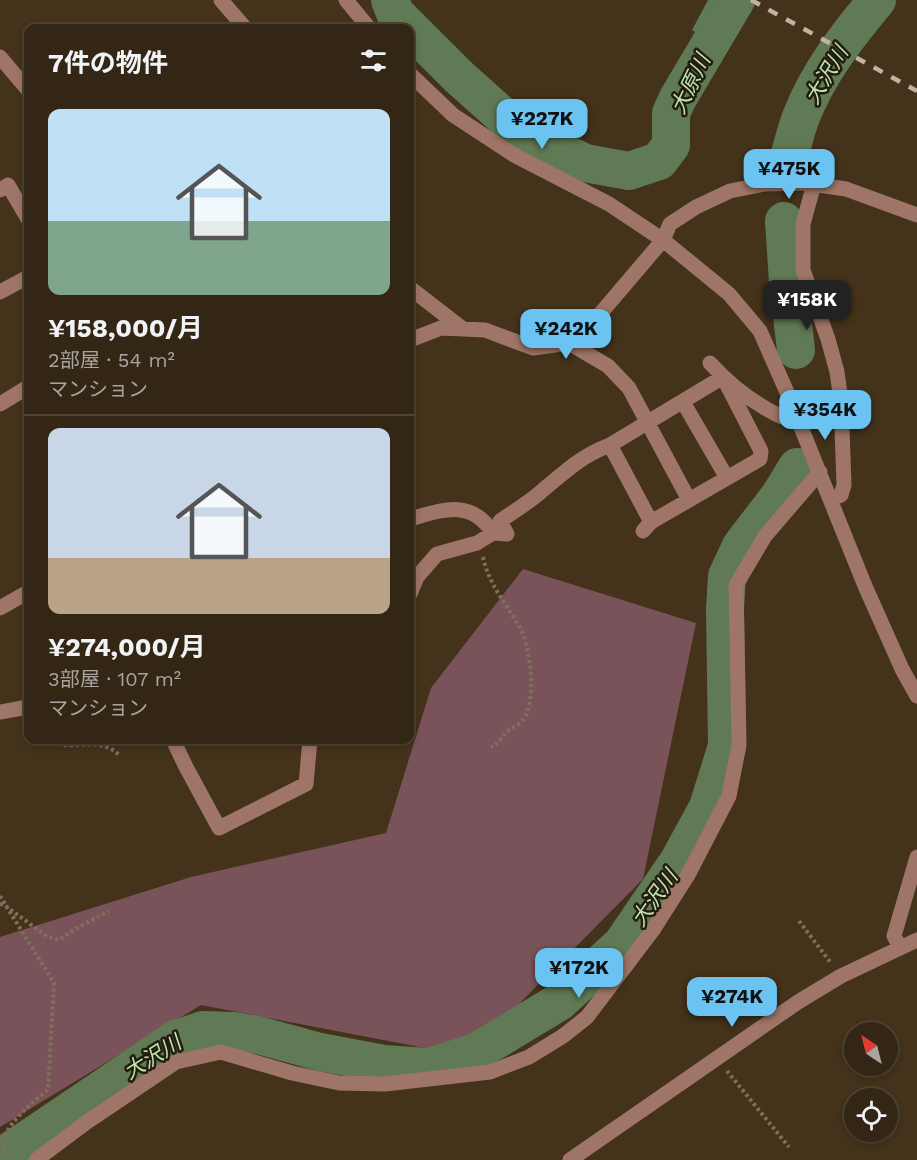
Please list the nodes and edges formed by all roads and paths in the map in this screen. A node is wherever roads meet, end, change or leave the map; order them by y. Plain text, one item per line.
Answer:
1 (221, 0) edge
2 (346, 0) edge
3 (242, 24) edge
4 (366, 24) edge
5 (0, 57) edge
6 (414, 78) edge
7 (24, 85) edge
8 (814, 184) junction
9 (0, 190) edge
10 (24, 212) edge
11 (917, 215) edge
12 (663, 240) junction
13 (24, 278) edge
14 (414, 291) edge
15 (0, 292) edge
16 (463, 329) junction
17 (414, 338) edge
18 (569, 343) junction
19 (710, 363) dead end
20 (723, 377) junction
21 (24, 389) edge
22 (683, 402) junction
23 (0, 404) edge
24 (795, 413) junction
25 (648, 422) junction
26 (610, 445) junction
27 (820, 472) junction
28 (727, 478) junction
29 (831, 499) junction
30 (689, 500) junction
31 (414, 518) edge
32 (493, 532) junction
33 (479, 542) junction
34 (414, 584) edge
35 (24, 594) edge
36 (0, 608) edge
37 (917, 696) edge
38 (24, 708) edge
39 (0, 712) edge
40 (66, 744) edge
41 (82, 744) edge
42 (93, 744) edge
43 (175, 744) edge
44 (310, 744) edge
45 (491, 747) dead end
46 (120, 756) dead end
47 (917, 857) edge
48 (0, 896) edge
49 (2, 904) edge
50 (109, 911) dead end
51 (799, 921) dead end
52 (917, 940) edge
53 (900, 947) junction
54 (841, 976) junction
55 (718, 1058) junction
56 (789, 1147) dead end
57 (11, 1160) edge
58 (36, 1160) edge
59 (570, 1160) edge

1 - 3 street
2 - 4 street
5 - 7 street
6 - 12 street
8 - 11 street
8 - 12 street
8 - 29 street
9 - 10 street
12 - 18 street
12 - 24 street
13 - 15 street
14 - 16 street
16 - 17 street
16 - 18 street
18 - 25 street
19 - 20 street
20 - 22 street
20 - 24 street
20 - 28 street
21 - 23 street
22 - 25 street
22 - 28 street
24 - 27 street
25 - 26 street
25 - 30 street
26 - 30 street
26 - 32 street
27 - 29 street
27 - 58 street
28 - 30 street
29 - 37 street
31 - 32 street
32 - 33 street
33 - 34 street
33 - 45 path
35 - 36 street
38 - 39 street
40 - 41 path
42 - 46 path
43 - 44 street
47 - 53 street
48 - 49 path
49 - 50 path
49 - 57 path
51 - 54 path
52 - 53 street
53 - 54 street
54 - 55 street
55 - 56 path
55 - 59 street

